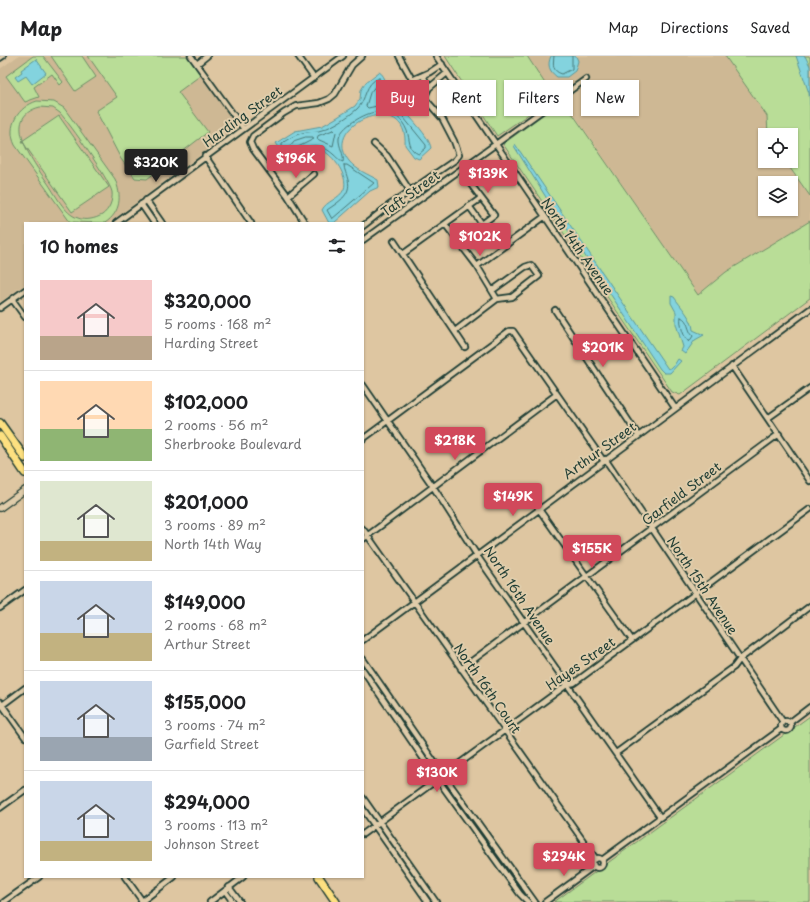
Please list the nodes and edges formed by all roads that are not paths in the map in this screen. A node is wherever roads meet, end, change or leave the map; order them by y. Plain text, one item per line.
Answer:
1 (3, 56) edge
2 (191, 56) edge
3 (207, 56) edge
4 (298, 56) edge
5 (343, 56) edge
6 (362, 56) edge
7 (399, 56) edge
8 (436, 56) edge
9 (0, 58) edge
10 (197, 64) junction
11 (442, 64) junction
12 (447, 73) junction
13 (423, 75) junction
14 (314, 78) junction
15 (586, 79) dead end
16 (412, 80) joint
17 (431, 86) junction
18 (429, 89) edge
19 (429, 104) edge
20 (243, 128) junction
21 (374, 144) dead end
22 (495, 144) junction
23 (205, 156) junction
24 (314, 174) dead end
25 (469, 182) dead end
26 (410, 191) junction
27 (288, 196) junction
28 (481, 198) junction
29 (146, 200) junction
30 (141, 204) junction
31 (469, 206) junction
32 (544, 217) junction
33 (117, 222) edge
34 (153, 222) edge
35 (161, 222) edge
36 (250, 222) edge
37 (304, 222) edge
38 (445, 224) junction
39 (364, 225) edge
40 (364, 239) edge
41 (394, 241) dead end
42 (403, 254) junction
43 (476, 266) junction
44 (493, 290) junction
45 (24, 291) edge
46 (12, 299) junction
47 (498, 299) junction
48 (0, 308) edge
49 (810, 308) edge
50 (555, 310) dead end
51 (24, 316) edge
52 (455, 331) junction
53 (465, 347) dead end
54 (732, 366) junction
55 (364, 386) edge
56 (810, 388) edge
57 (557, 394) junction
58 (674, 408) junction
59 (768, 418) junction
60 (388, 421) junction
61 (0, 423) edge
62 (779, 434) junction
63 (638, 435) junction
64 (0, 436) edge
65 (364, 438) edge
66 (24, 457) edge
67 (604, 460) junction
68 (24, 472) edge
69 (810, 481) edge
70 (434, 488) junction
71 (24, 491) edge
72 (0, 508) edge
73 (538, 508) junction
74 (810, 509) edge
75 (652, 528) junction
76 (364, 530) edge
77 (368, 536) junction
78 (364, 538) edge
79 (477, 554) junction
80 (587, 576) junction
81 (24, 591) edge
82 (695, 593) junction
83 (413, 601) junction
84 (810, 606) edge
85 (0, 608) edge
86 (524, 622) junction
87 (364, 639) edge
88 (632, 640) junction
89 (364, 660) edge
90 (740, 660) junction
91 (461, 669) junction
92 (364, 671) edge
93 (568, 684) junction
94 (24, 689) edge
95 (1, 704) edge
96 (810, 707) edge
97 (783, 722) junction
98 (789, 722) junction
99 (781, 728) junction
100 (504, 731) junction
101 (24, 736) edge
102 (616, 753) junction
103 (444, 776) junction
104 (438, 780) junction
105 (24, 791) edge
106 (364, 799) edge
107 (0, 808) edge
108 (364, 810) edge
109 (660, 817) junction
110 (380, 822) junction
111 (375, 826) junction
112 (364, 833) edge
113 (596, 859) junction
114 (602, 860) junction
115 (594, 866) junction
116 (38, 878) edge
117 (126, 878) edge
118 (173, 878) edge
119 (242, 878) edge
120 (320, 878) edge
121 (229, 887) junction
122 (225, 891) junction
123 (4, 902) edge
124 (142, 902) edge
125 (210, 902) edge
126 (233, 902) edge
127 (240, 902) edge
128 (336, 902) edge
129 (428, 902) edge
130 (436, 902) edge
131 (528, 902) edge
132 (535, 902) edge
133 (545, 902) edge

1 - 9 street
2 - 10 street
3 - 10 street
4 - 14 street
5 - 14 street, Harding Street
6 - 27 street
7 - 16 street
8 - 11 street, North 14th Avenue
10 - 20 street
11 - 12 street, North 14th Avenue
11 - 13 street
12 - 17 street
12 - 22 street, North 14th Avenue
13 - 16 street
13 - 17 street
14 - 20 street, Harding Street
15 - 22 street, Taft Street
17 - 18 street
19 - 26 street
20 - 23 street, Harding Street
21 - 26 street
22 - 32 street, North 14th Avenue
22 - 40 street, Taft Street
23 - 29 street, Harding Street
23 - 36 street
24 - 27 street
25 - 28 street
26 - 39 street
27 - 37 street
28 - 31 street
28 - 31 street
29 - 30 street, Harding Street
29 - 35 street
30 - 33 street, Harding Street
30 - 34 street
31 - 38 street
32 - 43 street
32 - 58 street, North 14th Avenue
38 - 42 street
38 - 43 street
41 - 42 street
42 - 52 street
43 - 44 street
44 - 47 street
44 - 47 street
45 - 46 street
46 - 48 street
46 - 51 street
47 - 52 street
49 - 54 street, Arthur Street
50 - 63 street
52 - 53 street
54 - 58 street, Arthur Street
54 - 59 street
55 - 60 street, North 16th Avenue
56 - 59 street
57 - 60 street, North 15th Avenue
57 - 67 street, North 15th Avenue
57 - 70 street
58 - 63 street, Arthur Street
59 - 62 street
60 - 65 street
60 - 70 street, North 16th Avenue
61 - 66 main road
62 - 69 street
62 - 75 street, Garfield Street
63 - 67 street, Arthur Street
64 - 68 main road
67 - 73 street, Arthur Street
67 - 75 street, North 15th Avenue
70 - 77 street
70 - 79 street, North 16th Avenue
71 - 72 street
73 - 79 street, Arthur Street
73 - 80 street
74 - 82 street, Hayes Street
75 - 80 street, Garfield Street
75 - 82 street, North 15th Avenue
76 - 77 street, North 16th Court
77 - 78 street
77 - 83 street, North 16th Court
79 - 83 street, Arthur Street
79 - 86 street, North 16th Avenue
80 - 86 street, Garfield Street
80 - 88 street
81 - 85 street
82 - 88 street, Hayes Street
82 - 90 street, North 15th Avenue
83 - 87 street, Arthur Street
83 - 91 street, North 16th Court
84 - 90 street
86 - 91 street, Garfield Street
86 - 93 street, North 16th Avenue
88 - 93 street, Hayes Street
89 - 103 street
90 - 97 street, North 15th Avenue
90 - 102 street
91 - 100 street, North 16th Court
92 - 104 street
93 - 100 street, Hayes Street
93 - 102 street, North 16th Avenue
94 - 95 street
95 - 101 street
96 - 98 street
97 - 98 street
97 - 99 street
98 - 99 street
99 - 109 street
100 - 103 street, Hayes Street
100 - 113 street, North 16th Court
102 - 109 street, North 16th Avenue
103 - 104 street, Hayes Street
103 - 132 street
104 - 110 street, Hayes Street
104 - 131 street
105 - 107 street
106 - 110 street
108 - 111 street
109 - 114 street
110 - 111 street, Hayes Street
110 - 130 street
111 - 112 street, Hayes Street
111 - 129 street
113 - 114 street
113 - 115 street
114 - 115 street
115 - 133 street
116 - 123 street
117 - 124 street
118 - 124 street
119 - 121 street
120 - 128 main road
121 - 122 street
121 - 127 street
122 - 125 street
122 - 126 street

